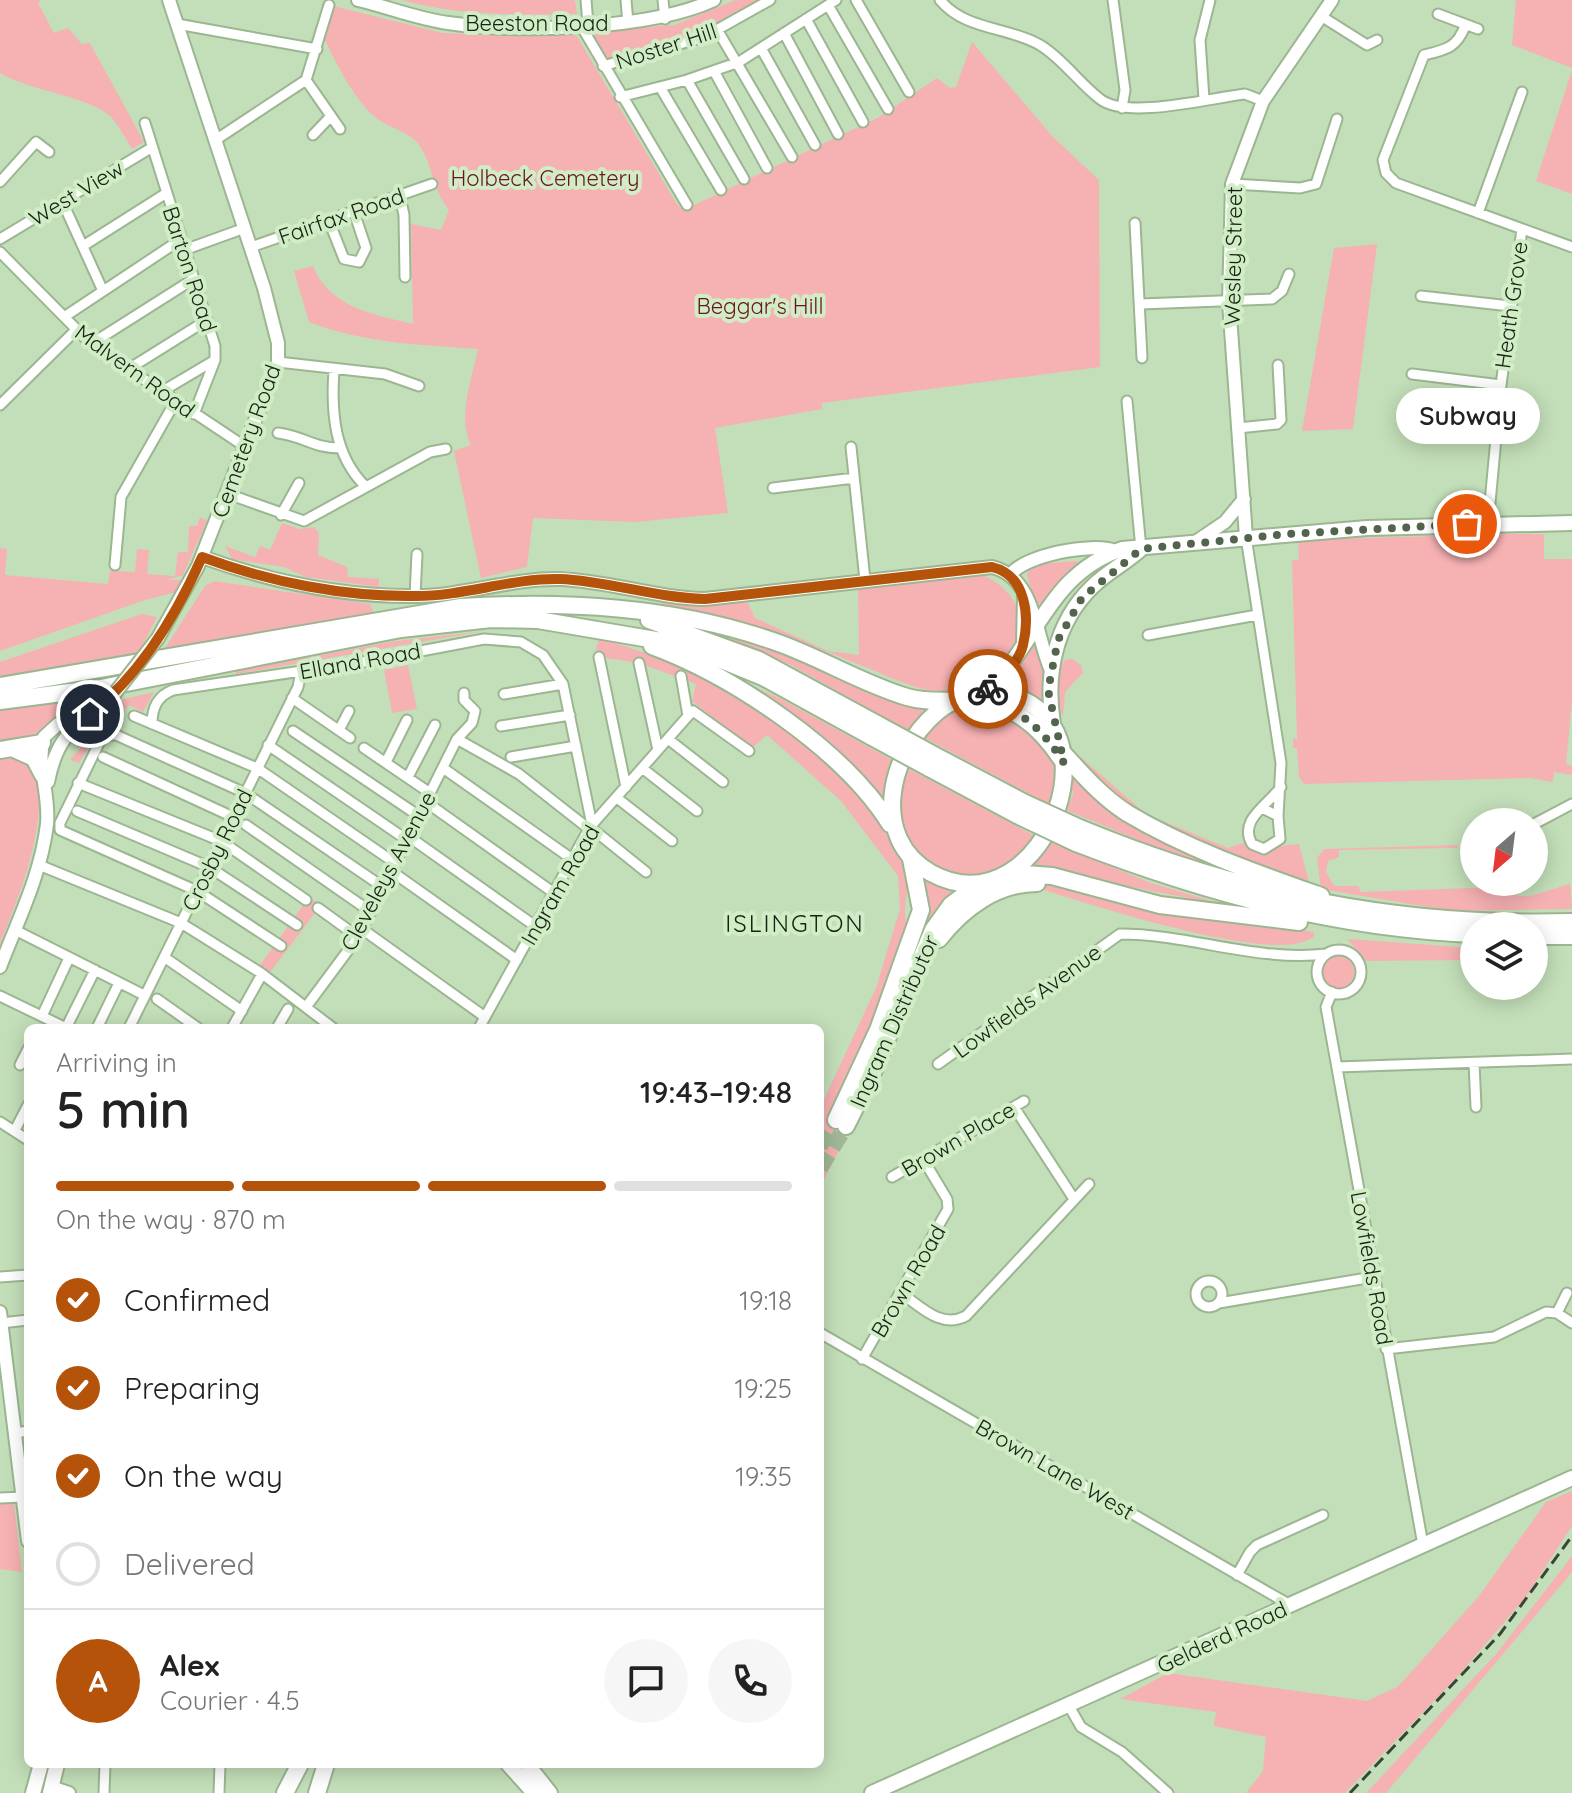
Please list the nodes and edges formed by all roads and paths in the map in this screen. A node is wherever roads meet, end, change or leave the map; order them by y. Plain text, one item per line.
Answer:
1 (169, 0) edge
2 (358, 0) edge
3 (586, 0) edge
4 (626, 0) edge
5 (663, 0) edge
6 (770, 0) edge
7 (856, 0) edge
8 (940, 0) edge
9 (1113, 0) edge
10 (1210, 0) edge
11 (1332, 0) edge
12 (707, 2) edge
13 (832, 2) edge
14 (329, 5) dead end
15 (1438, 14) dead end
16 (1321, 16) junction
17 (665, 19) junction
18 (806, 19) junction
19 (628, 23) junction
20 (177, 24) junction
21 (584, 24) junction
22 (1465, 26) junction
23 (1478, 29) dead end
24 (718, 31) junction
25 (784, 33) junction
26 (1377, 40) dead end
27 (761, 48) junction
28 (317, 49) junction
29 (739, 62) junction
30 (603, 66) junction
31 (714, 71) junction
32 (306, 80) junction
33 (687, 80) junction
34 (660, 87) junction
35 (909, 92) dead end
36 (1522, 92) dead end
37 (620, 97) junction
38 (1204, 99) junction
39 (1263, 101) junction
40 (1122, 108) junction
41 (888, 109) dead end
42 (331, 116) junction
43 (1337, 119) dead end
44 (863, 122) dead end
45 (145, 123) dead end
46 (340, 129) dead end
47 (838, 134) dead end
48 (313, 135) dead end
49 (217, 139) junction
50 (815, 145) dead end
51 (151, 148) junction
52 (49, 152) dead end
53 (792, 157) dead end
54 (767, 168) dead end
55 (744, 179) dead end
56 (0, 182) edge
57 (432, 184) dead end
58 (1232, 184) junction
59 (721, 190) dead end
60 (165, 194) junction
61 (400, 197) junction
62 (63, 203) junction
63 (687, 205) dead end
64 (354, 212) junction
65 (1478, 213) junction
66 (329, 221) junction
67 (1135, 223) dead end
68 (245, 228) junction
69 (1522, 229) junction
70 (0, 239) edge
71 (182, 245) junction
72 (83, 246) junction
73 (251, 247) junction
74 (1572, 247) edge
75 (0, 252) edge
76 (1289, 274) dead end
77 (405, 277) dead end
78 (192, 280) junction
79 (103, 291) junction
80 (1421, 296) dead end
81 (1229, 302) junction
82 (1141, 304) junction
83 (1510, 306) junction
84 (64, 317) junction
85 (207, 320) junction
86 (75, 331) junction
87 (91, 344) junction
88 (1142, 358) dead end
89 (215, 360) junction
90 (278, 362) junction
91 (1278, 365) dead end
92 (127, 370) junction
93 (334, 370) junction
94 (1412, 374) dead end
95 (1501, 385) junction
96 (419, 386) dead end
97 (161, 392) junction
98 (1127, 401) dead end
99 (175, 402) junction
100 (0, 405) edge
101 (194, 414) junction
102 (1238, 428) junction
103 (278, 433) dead end
104 (432, 440) dead end
105 (244, 446) junction
106 (851, 447) dead end
107 (340, 448) junction
108 (446, 449) dead end
109 (430, 452) junction
110 (854, 478) junction
111 (299, 483) dead end
112 (365, 486) junction
113 (773, 488) dead end
114 (228, 494) junction
115 (1244, 499) junction
116 (281, 515) junction
117 (1572, 523) edge
118 (1488, 524) junction
119 (1246, 537) junction
120 (1197, 541) junction
121 (1141, 549) junction
122 (1115, 551) junction
123 (417, 554) dead end
124 (202, 557) junction
125 (115, 565) dead end
126 (1010, 575) junction
127 (865, 580) junction
128 (1024, 594) junction
129 (415, 596) junction
130 (588, 608) junction
131 (1257, 615) junction
132 (1037, 623) junction
133 (582, 625) junction
134 (1148, 635) dead end
135 (1023, 646) junction
136 (603, 661) dead end
137 (639, 663) dead end
138 (1050, 668) junction
139 (301, 672) junction
140 (653, 672) dead end
141 (642, 675) junction
142 (681, 676) dead end
143 (563, 684) junction
144 (0, 686) edge
145 (986, 691) junction
146 (464, 693) dead end
147 (504, 694) dead end
148 (292, 698) junction
149 (482, 699) dead end
150 (0, 701) edge
151 (952, 702) junction
152 (349, 711) dead end
153 (475, 711) junction
154 (90, 714) junction
155 (570, 715) junction
156 (134, 716) dead end
157 (688, 716) junction
158 (407, 720) dead end
159 (152, 724) junction
160 (1053, 724) junction
161 (435, 725) dead end
162 (501, 726) dead end
163 (339, 730) junction
164 (875, 730) junction
165 (293, 731) dead end
166 (67, 733) junction
167 (461, 735) junction
168 (350, 738) dead end
169 (668, 739) junction
170 (42, 743) junction
171 (268, 745) junction
172 (576, 746) junction
173 (364, 748) dead end
174 (7, 750) edge
175 (658, 750) junction
176 (749, 751) dead end
177 (103, 757) dead end
178 (511, 757) dead end
179 (1064, 758) junction
180 (386, 762) junction
181 (257, 768) junction
182 (443, 768) junction
183 (642, 768) junction
184 (408, 777) junction
185 (44, 782) junction
186 (723, 782) dead end
187 (78, 783) junction
188 (626, 787) junction
189 (1281, 787) junction
190 (245, 793) junction
191 (428, 797) junction
192 (617, 798) junction
193 (1572, 804) edge
194 (1262, 808) junction
195 (77, 811) dead end
196 (697, 811) dead end
197 (419, 816) junction
198 (1278, 816) junction
199 (233, 817) junction
200 (1548, 817) edge
201 (246, 825) dead end
202 (590, 827) junction
203 (893, 829) junction
204 (408, 838) junction
205 (221, 841) junction
206 (672, 841) dead end
207 (572, 859) junction
208 (911, 859) junction
209 (39, 865) junction
210 (209, 867) junction
211 (393, 867) junction
212 (646, 872) dead end
213 (1011, 873) junction
214 (1070, 882) junction
215 (979, 884) junction
216 (383, 887) junction
217 (197, 891) junction
218 (554, 893) junction
219 (306, 900) dead end
220 (1305, 907) junction
221 (318, 908) dead end
222 (371, 912) junction
223 (1354, 916) junction
224 (1572, 922) edge
225 (181, 923) junction
226 (297, 925) dead end
227 (535, 926) junction
228 (15, 930) junction
229 (1460, 932) edge
230 (360, 933) junction
231 (1548, 936) edge
232 (1572, 936) edge
233 (281, 946) dead end
234 (1326, 954) junction
235 (1305, 956) junction
236 (164, 957) junction
237 (69, 958) junction
238 (517, 960) junction
239 (0, 967) edge
240 (95, 970) junction
241 (1317, 970) junction
242 (262, 974) junction
243 (912, 981) junction
244 (119, 983) junction
245 (1332, 992) junction
246 (144, 995) junction
247 (0, 996) edge
248 (157, 999) dead end
249 (306, 1007) junction
250 (288, 1009) dead end
251 (242, 1011) junction
252 (43, 1017) junction
253 (485, 1017) junction
254 (40, 1024) edge
255 (58, 1024) edge
256 (68, 1024) edge
257 (99, 1024) edge
258 (131, 1024) edge
259 (192, 1024) edge
260 (234, 1024) edge
261 (279, 1024) edge
262 (328, 1024) edge
263 (481, 1024) edge
264 (24, 1057) edge
265 (1572, 1059) edge
266 (1474, 1063) junction
267 (938, 1064) dead end
268 (20, 1065) dead end
269 (1337, 1067) junction
270 (1024, 1101) dead end
271 (1014, 1107) junction
272 (1476, 1107) dead end
273 (24, 1113) edge
274 (0, 1122) edge
275 (15, 1130) junction
276 (24, 1137) edge
277 (923, 1159) junction
278 (892, 1177) dead end
279 (1089, 1184) dead end
280 (1074, 1199) junction
281 (24, 1275) edge
282 (0, 1277) edge
283 (1373, 1277) junction
284 (901, 1293) junction
285 (1567, 1293) dead end
286 (1219, 1303) dead end
287 (1557, 1313) junction
288 (1, 1318) edge
289 (24, 1320) edge
290 (1572, 1323) edge
291 (824, 1335) edge
292 (1386, 1349) junction
293 (862, 1359) junction
294 (3, 1367) edge
295 (21, 1432) edge
296 (1572, 1478) edge
297 (23, 1497) junction
298 (0, 1498) edge
299 (24, 1506) edge
300 (1323, 1515) dead end
301 (1423, 1545) junction
302 (1237, 1575) junction
303 (1290, 1605) junction
304 (1069, 1706) junction
305 (40, 1768) edge
306 (56, 1768) edge
307 (105, 1768) edge
308 (220, 1768) edge
309 (300, 1768) edge
310 (301, 1768) edge
311 (325, 1768) edge
312 (512, 1768) edge
313 (530, 1768) edge
314 (51, 1790) edge
315 (33, 1793) edge
316 (69, 1793) edge
317 (104, 1793) edge
318 (219, 1793) edge
319 (285, 1793) edge
320 (295, 1793) edge
321 (317, 1793) edge
322 (534, 1793) edge
323 (550, 1793) edge
324 (872, 1793) edge
325 (1168, 1793) edge

1 - 20 street, Cemetery Road
2 - 21 street, Beeston Road
3 - 21 street
4 - 19 street
5 - 17 street
6 - 24 street, Noster Hill
7 - 35 street
8 - 40 street
9 - 40 street
10 - 38 street
11 - 16 street, Wesley Street
12 - 17 street, Beeston Road
13 - 18 street
13 - 41 street
14 - 28 street
15 - 22 street
16 - 26 street
16 - 39 street, Wesley Street
17 - 19 street, Beeston Road
18 - 25 street
18 - 44 street
19 - 21 street, Beeston Road
20 - 28 street
20 - 49 street, Cemetery Road
21 - 30 street
22 - 23 street
22 - 65 street
24 - 29 street
24 - 30 street, Noster Hill
25 - 27 street
25 - 47 street
27 - 29 street
27 - 50 street
28 - 32 street
29 - 31 street
29 - 53 street
30 - 37 street
31 - 33 street
31 - 54 street
32 - 42 street
32 - 49 street
33 - 34 street
33 - 55 street
34 - 37 street
34 - 59 street
36 - 65 street
37 - 63 street
38 - 39 street
38 - 40 street
39 - 58 street, Wesley Street
42 - 46 street
42 - 48 street
43 - 58 street
45 - 51 street, Barton Road
49 - 68 street, Cemetery Road
51 - 60 street, Barton Road
51 - 62 street, West View
52 - 56 street
57 - 61 street, Fairfax Road
58 - 81 street, Wesley Street
60 - 71 street, Barton Road
60 - 72 street
61 - 64 street, Fairfax Road
61 - 77 street
62 - 70 street, West View
62 - 72 street
64 - 66 street, Fairfax Road
64 - 66 street
65 - 69 street
66 - 73 street, Fairfax Road
67 - 82 street
68 - 71 street
68 - 73 street, Cemetery Road
69 - 74 street
69 - 83 street, Heath Grove
71 - 78 street, Barton Road
71 - 79 street
72 - 79 street
73 - 90 street, Cemetery Road
75 - 84 street, Malvern Road
76 - 81 street
78 - 85 street, Barton Road
78 - 87 street
79 - 84 street
80 - 83 street
81 - 82 street
81 - 102 street, Wesley Street
82 - 88 street
83 - 95 street, Heath Grove
84 - 86 street, Malvern Road
85 - 89 street, Barton Road
85 - 92 street
86 - 87 street, Malvern Road
86 - 100 street
87 - 92 street, Malvern Road
89 - 97 street
89 - 101 street, Barton Road
90 - 93 street
90 - 105 street, Cemetery Road
91 - 102 street
92 - 97 street, Malvern Road
93 - 96 street
93 - 107 street
94 - 95 street
95 - 118 street, Heath Grove
97 - 99 street, Malvern Road
98 - 121 street
99 - 101 street, Malvern Road
99 - 125 street
101 - 105 street, Malvern Road
102 - 115 street, Wesley Street
103 - 107 street
104 - 109 street
105 - 114 street, Cemetery Road
106 - 110 street
107 - 112 street
108 - 109 street
109 - 112 street
110 - 113 street
110 - 127 street
111 - 116 street
112 - 116 street
114 - 116 street
114 - 124 street, Cemetery Road
115 - 119 street, Wesley Street
115 - 120 street
117 - 118 main road
118 - 119 main road
119 - 120 main road
119 - 131 street
120 - 121 main road
121 - 122 main road
121 - 138 main road
122 - 126 street
122 - 132 main road
123 - 129 street
124 - 129 street
124 - 154 street, Cemetery Road, bridge
126 - 127 street
126 - 128 street
127 - 129 street
128 - 132 street
128 - 135 street
130 - 144 highway
130 - 151 highway
130 - 164 highway
131 - 134 street
131 - 189 street
132 - 135 main road
132 - 138 street
133 - 150 highway
133 - 164 highway
133 - 203 highway
135 - 145 main road
136 - 188 street
137 - 141 street
138 - 160 main road
139 - 143 street, Elland Road
139 - 148 street, Crosby Road
139 - 159 street, Elland Road
140 - 141 street
141 - 175 street
142 - 157 street
143 - 147 street
143 - 155 street
145 - 151 highway
145 - 160 highway
146 - 153 street
148 - 163 street
148 - 171 street, Crosby Road
149 - 153 street, Cleveleys Avenue
151 - 179 highway
151 - 203 highway
152 - 163 street
153 - 167 street, Cleveleys Avenue
154 - 166 street, Cemetery Road
154 - 170 street
155 - 162 street
155 - 172 street
156 - 159 street
157 - 169 street, Ingram Road
157 - 176 street
158 - 180 street
159 - 181 street
160 - 179 highway
161 - 184 street
163 - 168 street
164 - 220 highway, bridge
165 - 197 street
166 - 170 street
166 - 185 street
167 - 182 street, Cleveleys Avenue
167 - 202 street
169 - 175 street, Ingram Road
169 - 186 street
170 - 174 highway
170 - 185 street
171 - 181 street, Crosby Road
171 - 204 street
172 - 178 street
172 - 202 street
173 - 180 street
174 - 185 highway
175 - 183 street, Ingram Road
177 - 199 street
179 - 213 highway
179 - 220 highway
180 - 184 street
181 - 190 street, Crosby Road
181 - 211 street
182 - 191 street, Cleveleys Avenue
182 - 207 street
183 - 188 street, Ingram Road
183 - 196 street
184 - 191 street
185 - 209 street
187 - 190 street
187 - 205 street
187 - 217 street
188 - 192 street, Ingram Road
189 - 194 street
189 - 198 street
190 - 199 street, Crosby Road
190 - 216 street
191 - 197 street, Cleveleys Avenue
191 - 218 street
192 - 202 street, Ingram Road
192 - 206 street
193 - 200 street
194 - 198 street
194 - 198 street
195 - 210 street
197 - 204 street, Cleveleys Avenue
199 - 205 street, Crosby Road
201 - 222 street
202 - 207 street, Ingram Road
202 - 212 street
203 - 208 highway
204 - 211 street, Cleveleys Avenue
204 - 227 street
205 - 210 street, Crosby Road
205 - 219 street
207 - 218 street, Ingram Road
208 - 215 highway
208 - 243 highway, Ingram Distributor
209 - 225 street
209 - 228 street
210 - 217 street, Crosby Road
210 - 226 street
211 - 216 street, Cleveleys Avenue
211 - 238 street
213 - 214 highway
213 - 215 highway
214 - 220 highway
214 - 243 highway
215 - 243 highway, Ingram Distributor
216 - 222 street, Cleveleys Avenue
217 - 225 street, Crosby Road
217 - 233 street
218 - 227 street, Ingram Road
220 - 223 highway
220 - 223 highway
221 - 230 street
222 - 230 street, Cleveleys Avenue
223 - 224 highway
223 - 229 highway
225 - 236 street, Crosby Road
225 - 242 street
227 - 238 street, Ingram Road
228 - 237 street
228 - 239 street
230 - 249 street, Cleveleys Avenue
230 - 253 street
231 - 232 highway
234 - 235 street, Lowfields Avenue
234 - 241 street
234 - 245 street
235 - 241 street
235 - 267 street, Lowfields Avenue
236 - 246 street, Crosby Road
236 - 251 street
237 - 240 street
237 - 252 street
238 - 253 street, Ingram Road
240 - 244 street
240 - 256 street
241 - 245 street
242 - 249 street
242 - 251 street
244 - 246 street
244 - 257 street
245 - 269 street, Lowfields Road
246 - 258 street, Crosby Road
247 - 252 street
248 - 259 street
249 - 262 street
250 - 261 street
251 - 260 street
252 - 254 street
252 - 255 street
253 - 263 street, Ingram Road
264 - 268 street
265 - 266 street
266 - 269 street
266 - 272 street
269 - 283 street, Lowfields Road
270 - 271 street, Brown Place
271 - 277 street, Brown Place
271 - 280 street
273 - 275 street
274 - 275 street
275 - 276 street
277 - 278 street, Brown Place
277 - 284 street, Brown Road
279 - 280 street
280 - 284 street
281 - 282 street
283 - 286 street
283 - 292 street, Lowfields Road
284 - 293 street, Brown Road
285 - 287 street
287 - 290 street
287 - 292 street
288 - 289 street
288 - 294 street
291 - 293 street, Brown Lane West
292 - 301 street, Lowfields Road
293 - 302 street, Brown Lane West
294 - 295 street
295 - 297 street
296 - 301 main road, Gelderd Road
297 - 298 street
297 - 299 street
300 - 302 street
301 - 303 main road, Gelderd Road
302 - 303 street, Brown Lane West
303 - 304 main road, Gelderd Road
304 - 324 main road, Gelderd Road
304 - 325 street
305 - 315 main road
306 - 314 main road
307 - 317 street
308 - 318 street
309 - 319 highway
310 - 320 highway
311 - 321 highway
312 - 322 main road
313 - 323 main road
314 - 316 street

